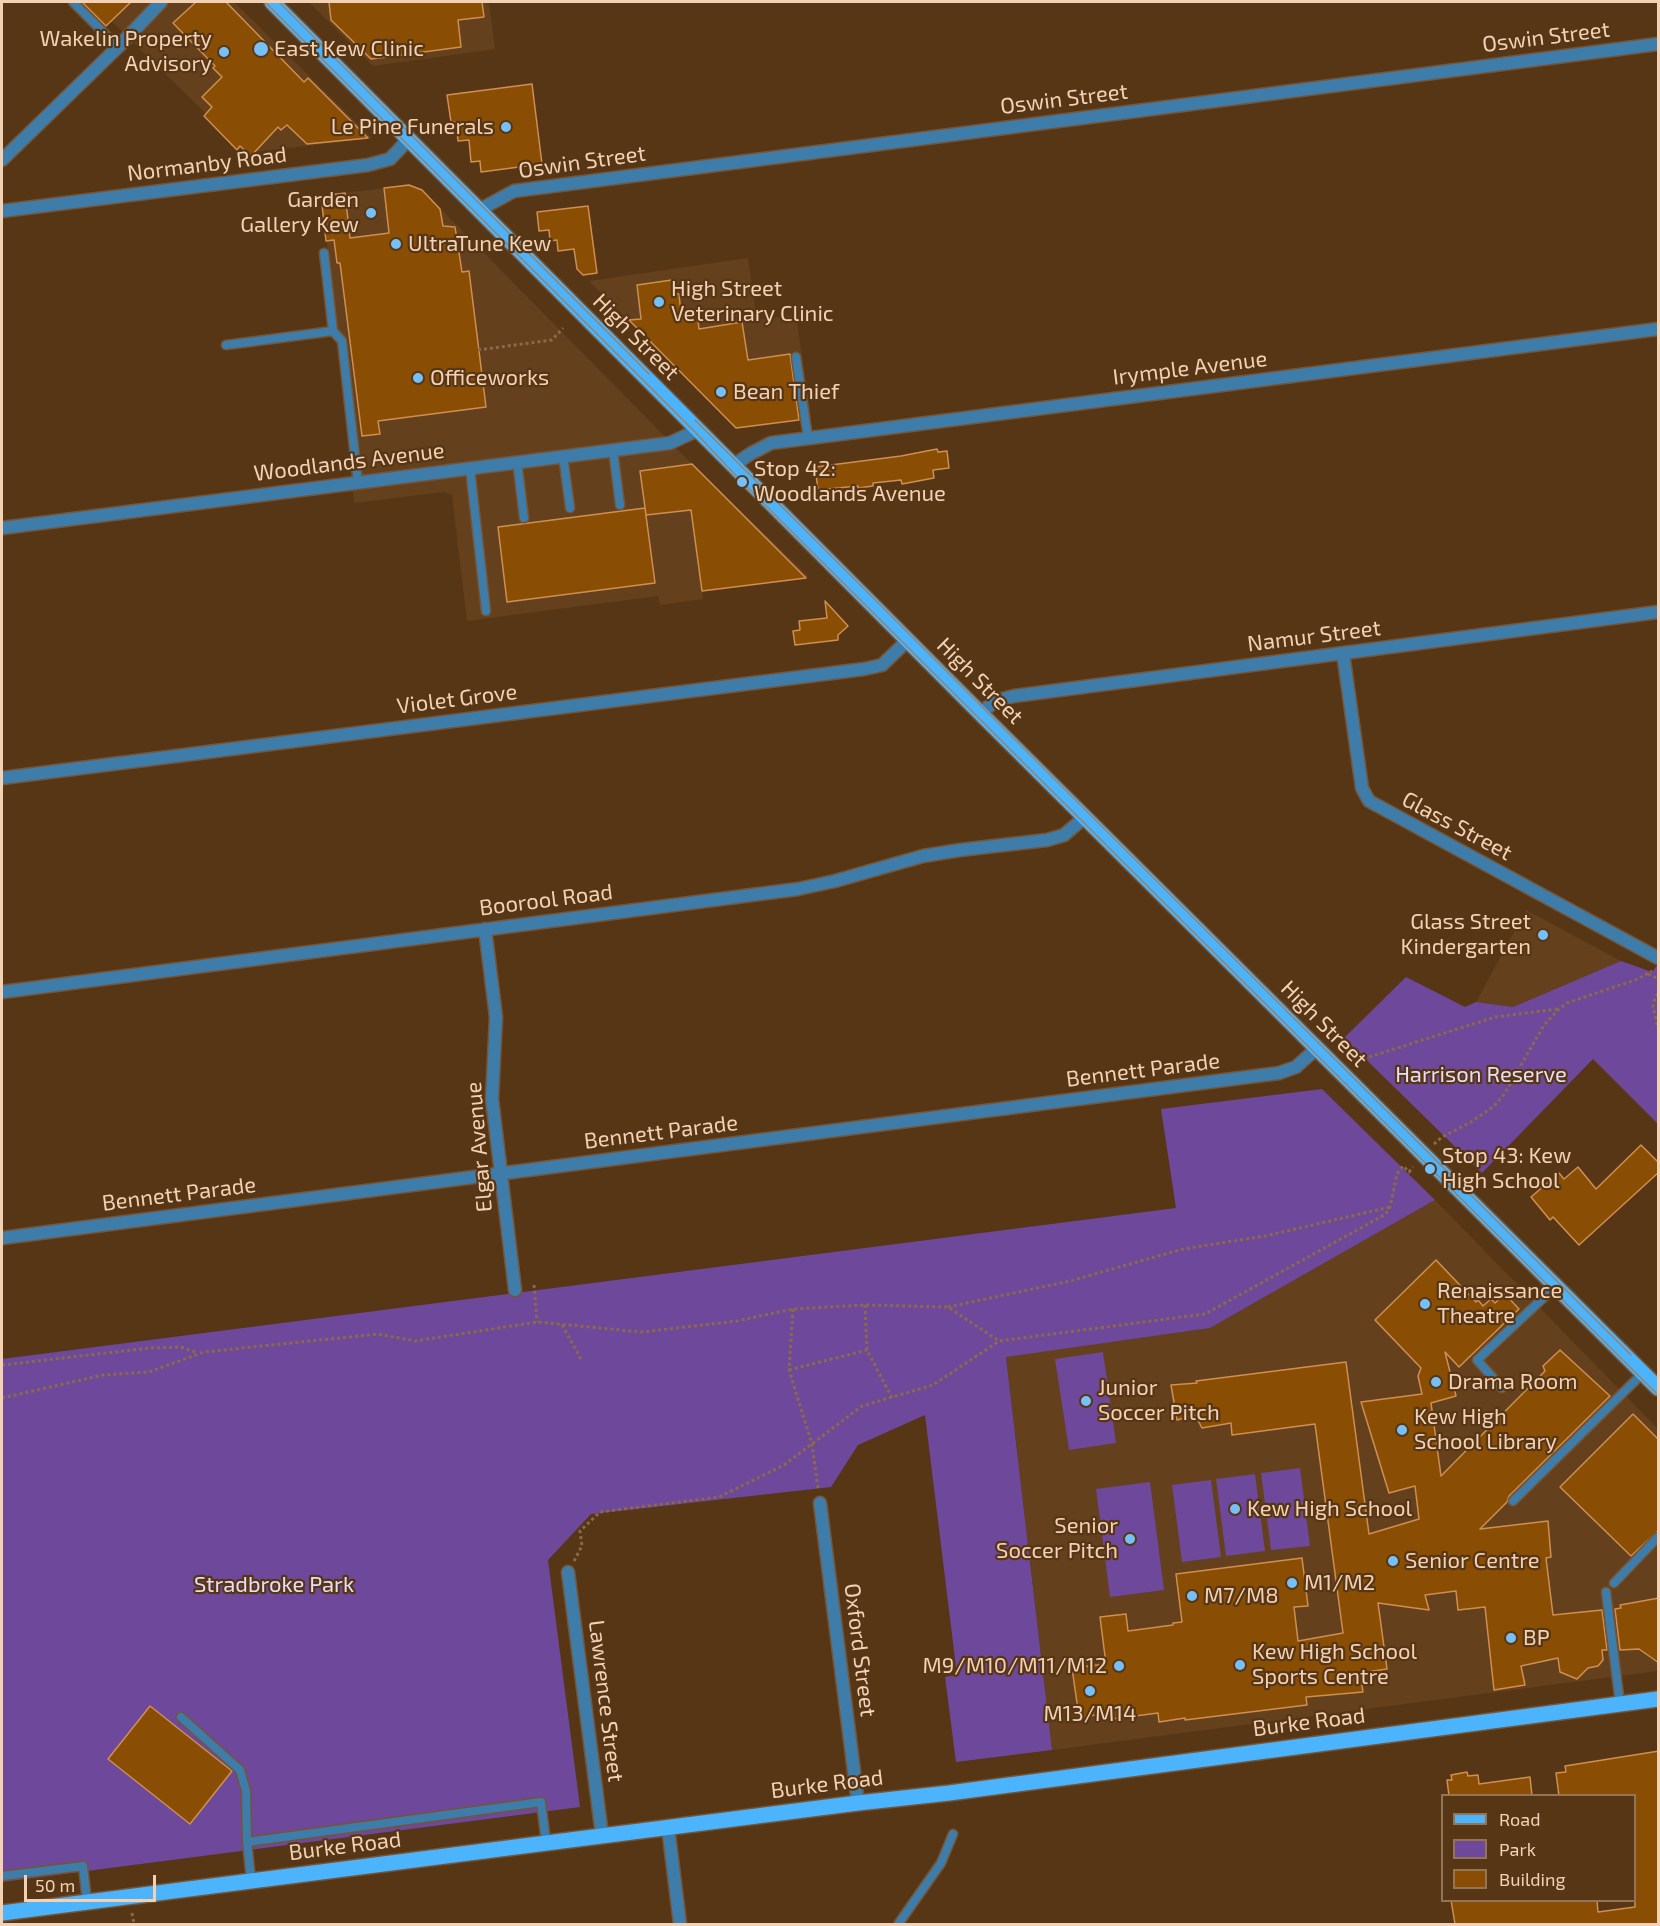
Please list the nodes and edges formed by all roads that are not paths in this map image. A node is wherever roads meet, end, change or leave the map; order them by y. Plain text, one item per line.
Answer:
1 (73, 2) edge
2 (161, 2) edge
3 (272, 2) edge
4 (1659, 44) edge
5 (118, 47) junction
6 (409, 139) junction
7 (2, 160) edge
8 (480, 210) junction
9 (2, 211) edge
10 (324, 253) dead end
11 (1659, 328) edge
12 (333, 331) junction
13 (226, 345) dead end
14 (796, 357) dead end
15 (698, 430) junction
16 (808, 438) junction
17 (613, 450) junction
18 (563, 456) junction
19 (517, 461) junction
20 (734, 465) junction
21 (470, 468) junction
22 (358, 483) junction
23 (620, 505) dead end
24 (570, 508) dead end
25 (524, 518) dead end
26 (2, 528) edge
27 (486, 611) dead end
28 (1659, 612) edge
29 (908, 640) junction
30 (1343, 653) junction
31 (980, 713) junction
32 (2, 778) edge
33 (1085, 817) junction
34 (485, 929) junction
35 (1659, 958) edge
36 (2, 992) edge
37 (1317, 1048) junction
38 (501, 1174) junction
39 (2, 1238) edge
40 (1556, 1286) junction
41 (516, 1290) dead end
42 (1642, 1372) junction
43 (1503, 1388) dead end
44 (1659, 1388) edge
45 (1513, 1501) dead end
46 (820, 1503) road end
47 (1659, 1538) edge
48 (568, 1572) road end
49 (1614, 1583) dead end
50 (1606, 1592) dead end
51 (1659, 1699) edge
52 (1620, 1704) junction
53 (182, 1717) dead end
54 (858, 1803) junction
55 (668, 1827) junction
56 (953, 1834) dead end
57 (602, 1835) junction
58 (247, 1842) junction
59 (546, 1842) junction
60 (2, 1876) edge
61 (251, 1880) junction
62 (87, 1902) junction
63 (2, 1913) edge
64 (899, 1923) dead end
65 (680, 1924) edge

1 - 5 lane
2 - 5 street
3 - 6 main road, High Street
4 - 8 street, Oswin Street
5 - 7 street
6 - 8 main road, High Street
6 - 9 street, Normanby Road
8 - 15 main road, High Street
10 - 12 lane
11 - 16 street, Irymple Avenue
12 - 13 lane
12 - 22 lane
14 - 16 lane
15 - 17 street, Woodlands Avenue
15 - 20 main road, High Street
16 - 20 street, Irymple Avenue
17 - 18 street, Woodlands Avenue
17 - 23 lane
18 - 19 street, Woodlands Avenue
18 - 24 lane
19 - 21 street, Woodlands Avenue
19 - 25 lane
20 - 29 main road, High Street
21 - 22 street, Woodlands Avenue
21 - 27 lane
22 - 26 street, Woodlands Avenue
28 - 30 street, Namur Street
29 - 31 main road, High Street
29 - 32 street, Violet Grove
30 - 31 street, Namur Street
30 - 35 street, Glass Street
31 - 33 main road, High Street
33 - 34 street, Boorool Road
33 - 37 main road, High Street
34 - 36 street, Boorool Road
34 - 38 street, Elgar Avenue
37 - 38 street, Bennett Parade
37 - 40 main road, High Street
38 - 39 street, Bennett Parade
38 - 41 street, Elgar Avenue
40 - 42 main road, High Street
40 - 43 lane
42 - 44 main road, High Street
42 - 45 lane
46 - 54 street, Oxford Street
47 - 49 lane
48 - 57 street, Lawrence Street
50 - 52 lane
51 - 52 main road, Burke Road
52 - 54 main road, Burke Road
53 - 58 lane
54 - 55 main road, Burke Road
55 - 57 main road, Burke Road
55 - 65 street
56 - 64 lane
57 - 59 main road, Burke Road
58 - 59 lane
58 - 61 lane
59 - 61 main road, Burke Road
60 - 62 lane
61 - 62 main road, Burke Road
62 - 63 main road, Burke Road

